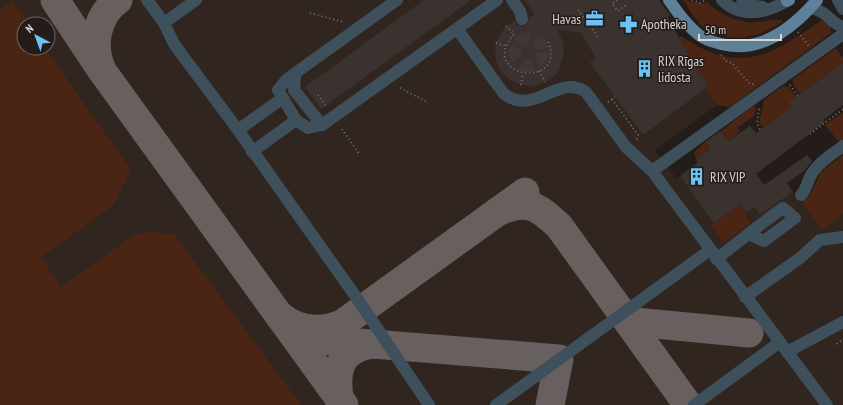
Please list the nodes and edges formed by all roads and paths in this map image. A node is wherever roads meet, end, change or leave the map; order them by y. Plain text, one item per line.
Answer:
1 (147, 0) edge
2 (196, 0) edge
3 (397, 0) edge
4 (497, 0) edge
5 (512, 0) edge
6 (617, 0) edge
7 (669, 0) edge
8 (692, 0) edge
9 (706, 0) edge
10 (722, 0) edge
11 (742, 0) edge
12 (838, 0) edge
13 (788, 1) edge
14 (754, 2) edge
15 (810, 3) edge
16 (626, 5) dead end
17 (775, 9) junction
18 (578, 10) dead end
19 (843, 10) edge
20 (310, 13) dead end
21 (522, 18) dead end
22 (343, 22) dead end
23 (164, 24) junction
24 (506, 26) dead end
25 (843, 27) edge
26 (795, 28) junction
27 (457, 29) junction
28 (843, 34) edge
29 (547, 38) dead end
30 (599, 38) dead end
31 (496, 43) dead end
32 (506, 46) junction
33 (814, 54) junction
34 (723, 58) dead end
35 (539, 71) junction
36 (523, 74) junction
37 (295, 75) junction
38 (787, 81) dead end
39 (545, 82) dead end
40 (521, 85) dead end
41 (771, 85) junction
42 (400, 88) dead end
43 (318, 95) dead end
44 (798, 96) dead end
45 (282, 98) junction
46 (612, 99) dead end
47 (427, 102) dead end
48 (326, 106) dead end
49 (843, 109) edge
50 (296, 120) junction
51 (322, 125) junction
52 (342, 128) dead end
53 (238, 130) junction
54 (810, 134) dead end
55 (843, 146) edge
56 (252, 152) junction
57 (633, 153) junction
58 (360, 155) dead end
59 (652, 172) junction
60 (801, 195) dead end
61 (749, 234) dead end
62 (843, 238) edge
63 (713, 255) junction
64 (745, 297) junction
65 (843, 322) edge
66 (843, 339) edge
67 (837, 344) dead end
68 (783, 347) junction
69 (429, 405) edge
70 (496, 405) edge
71 (694, 405) edge
72 (827, 405) edge

1 - 23 lane
2 - 23 lane
3 - 37 lane
4 - 27 lane
5 - 21 lane
6 - 16 path
7 - 26 main road
8 - 9 path
10 - 17 lane
11 - 14 lane
12 - 19 lane
13 - 17 lane
14 - 17 lane
15 - 25 lane
15 - 26 main road
18 - 30 path
20 - 22 path
23 - 53 lane
24 - 32 path
26 - 33 path
27 - 51 lane
27 - 57 lane
28 - 33 lane
29 - 35 path
31 - 32 path
32 - 36 path
33 - 41 lane
34 - 41 path
35 - 36 path
35 - 39 path
36 - 40 path
37 - 45 lane
37 - 51 lane
38 - 44 path
41 - 59 lane
42 - 47 path
43 - 48 path
45 - 50 lane
45 - 53 lane
46 - 57 path
49 - 54 path
50 - 51 lane
50 - 56 lane
52 - 58 path
53 - 56 lane
55 - 60 lane
56 - 69 lane
57 - 59 lane
59 - 63 lane
61 - 63 lane
62 - 64 lane
63 - 64 lane
63 - 70 lane
64 - 68 lane
65 - 68 lane
66 - 67 path
68 - 71 lane
68 - 72 lane

